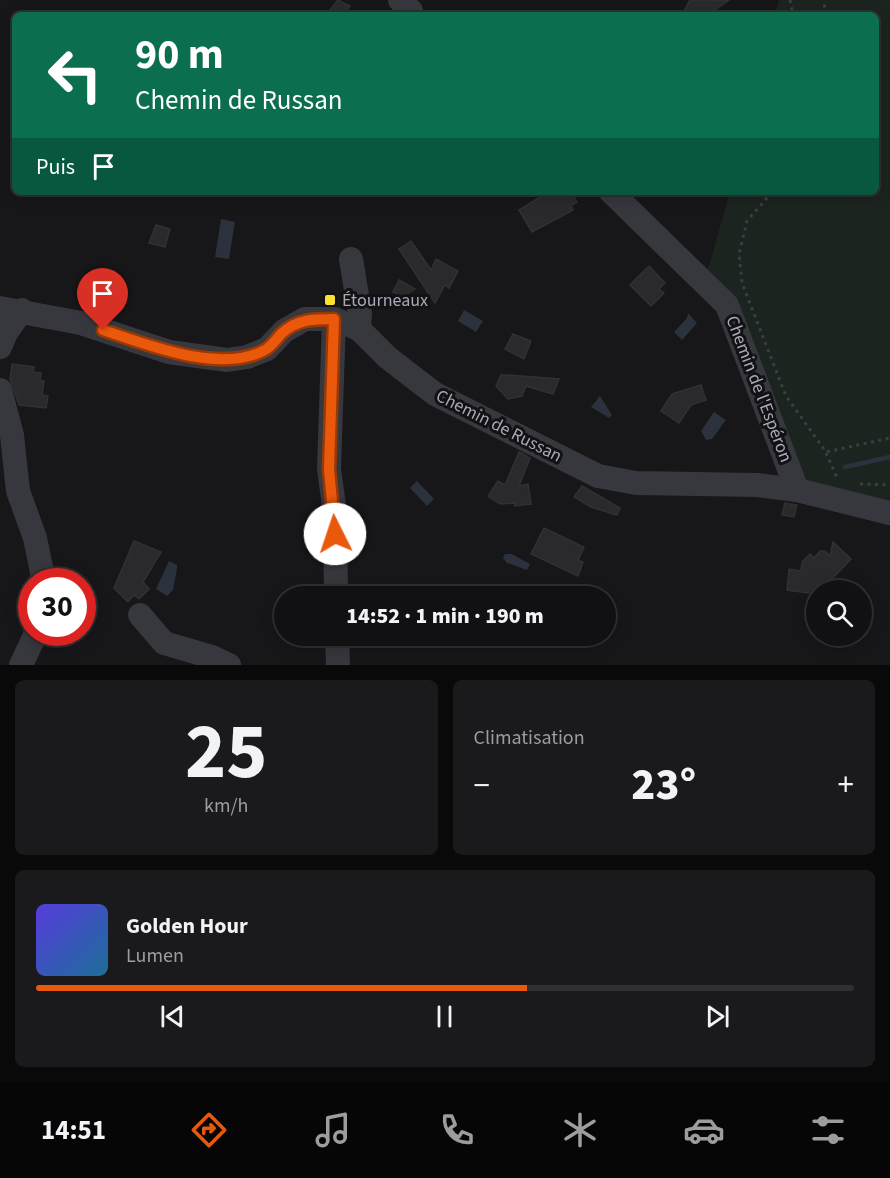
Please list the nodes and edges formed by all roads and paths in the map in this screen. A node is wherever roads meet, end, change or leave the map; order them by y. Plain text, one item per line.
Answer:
1 (614, 195) edge
2 (769, 195) edge
3 (351, 259) dead end
4 (11, 309) edge
5 (334, 319) junction
6 (359, 329) junction
7 (0, 347) edge
8 (0, 390) edge
9 (890, 438) edge
10 (826, 452) junction
11 (839, 481) dead end
12 (797, 490) junction
13 (890, 513) edge
14 (41, 568) edge
15 (336, 586) edge
16 (140, 615) dead end
17 (30, 646) edge
18 (337, 646) edge
19 (21, 665) edge
20 (229, 665) edge
21 (338, 665) edge

1 - 12 street, Chemin de l'Espéron
2 - 10 path
3 - 6 street
4 - 5 street, Chemin de Russan
4 - 7 street
5 - 6 street, Chemin de Russan
5 - 15 street
6 - 12 street, Chemin de Russan
8 - 14 street
9 - 10 path
10 - 11 path
12 - 13 street, Chemin de Russan
16 - 20 street
17 - 19 street
18 - 21 street

